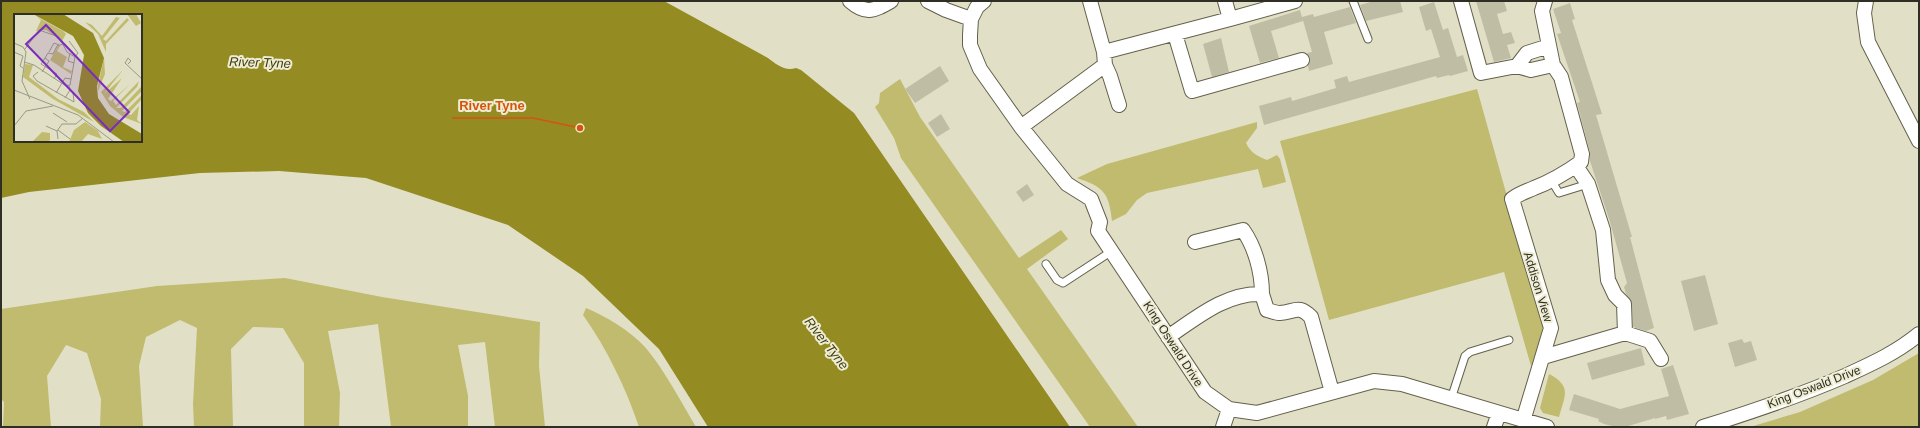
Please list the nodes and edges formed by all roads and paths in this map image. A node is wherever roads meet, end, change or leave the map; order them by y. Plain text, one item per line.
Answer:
1 (850, 1) edge
2 (891, 1) edge
3 (928, 1) edge
4 (984, 1) edge
5 (1090, 1) edge
6 (1225, 1) edge
7 (1295, 1) edge
8 (1353, 1) edge
9 (1461, 1) edge
10 (1545, 1) edge
11 (1866, 1) edge
12 (971, 19) junction
13 (1230, 19) junction
14 (1174, 34) junction
15 (1368, 39) dead end
16 (1549, 46) junction
17 (1104, 58) junction
18 (1302, 60) dead end
19 (1553, 65) junction
20 (1517, 66) junction
21 (1119, 105) dead end
22 (1021, 127) junction
23 (1919, 141) edge
24 (1576, 166) junction
25 (1551, 180) junction
26 (1588, 184) junction
27 (1195, 242) dead end
28 (1112, 251) junction
29 (1046, 264) dead end
30 (1262, 294) junction
31 (1625, 333) junction
32 (1919, 334) edge
33 (1168, 337) junction
34 (1509, 340) dead end
35 (1544, 357) junction
36 (1661, 359) dead end
37 (1332, 392) junction
38 (1451, 399) junction
39 (1229, 410) junction
40 (1498, 413) junction
41 (1523, 421) junction
42 (1223, 427) edge
43 (1494, 427) edge
44 (1546, 427) edge
45 (1703, 427) edge

1 - 2 street
3 - 12 street
4 - 12 street
5 - 17 street
6 - 13 street
7 - 13 street
8 - 15 lane
9 - 20 street
10 - 16 street
11 - 23 street
12 - 22 street, King Oswald Drive
13 - 14 street
14 - 17 street
14 - 18 street
16 - 19 street
16 - 20 street
17 - 21 street
17 - 22 street
19 - 20 street
19 - 24 street
22 - 28 street, King Oswald Drive
24 - 25 street
24 - 26 street
25 - 26 lane
25 - 35 street, Addison View
26 - 31 street
27 - 30 street
28 - 29 lane
28 - 33 street, King Oswald Drive
30 - 33 street
30 - 37 street
31 - 35 street
31 - 36 street
32 - 45 street, King Oswald Drive
33 - 39 street, King Oswald Drive
34 - 38 lane
35 - 41 street, Addison View
37 - 38 street
37 - 39 street
38 - 40 street
39 - 42 street
40 - 41 street
40 - 43 street
41 - 44 street

